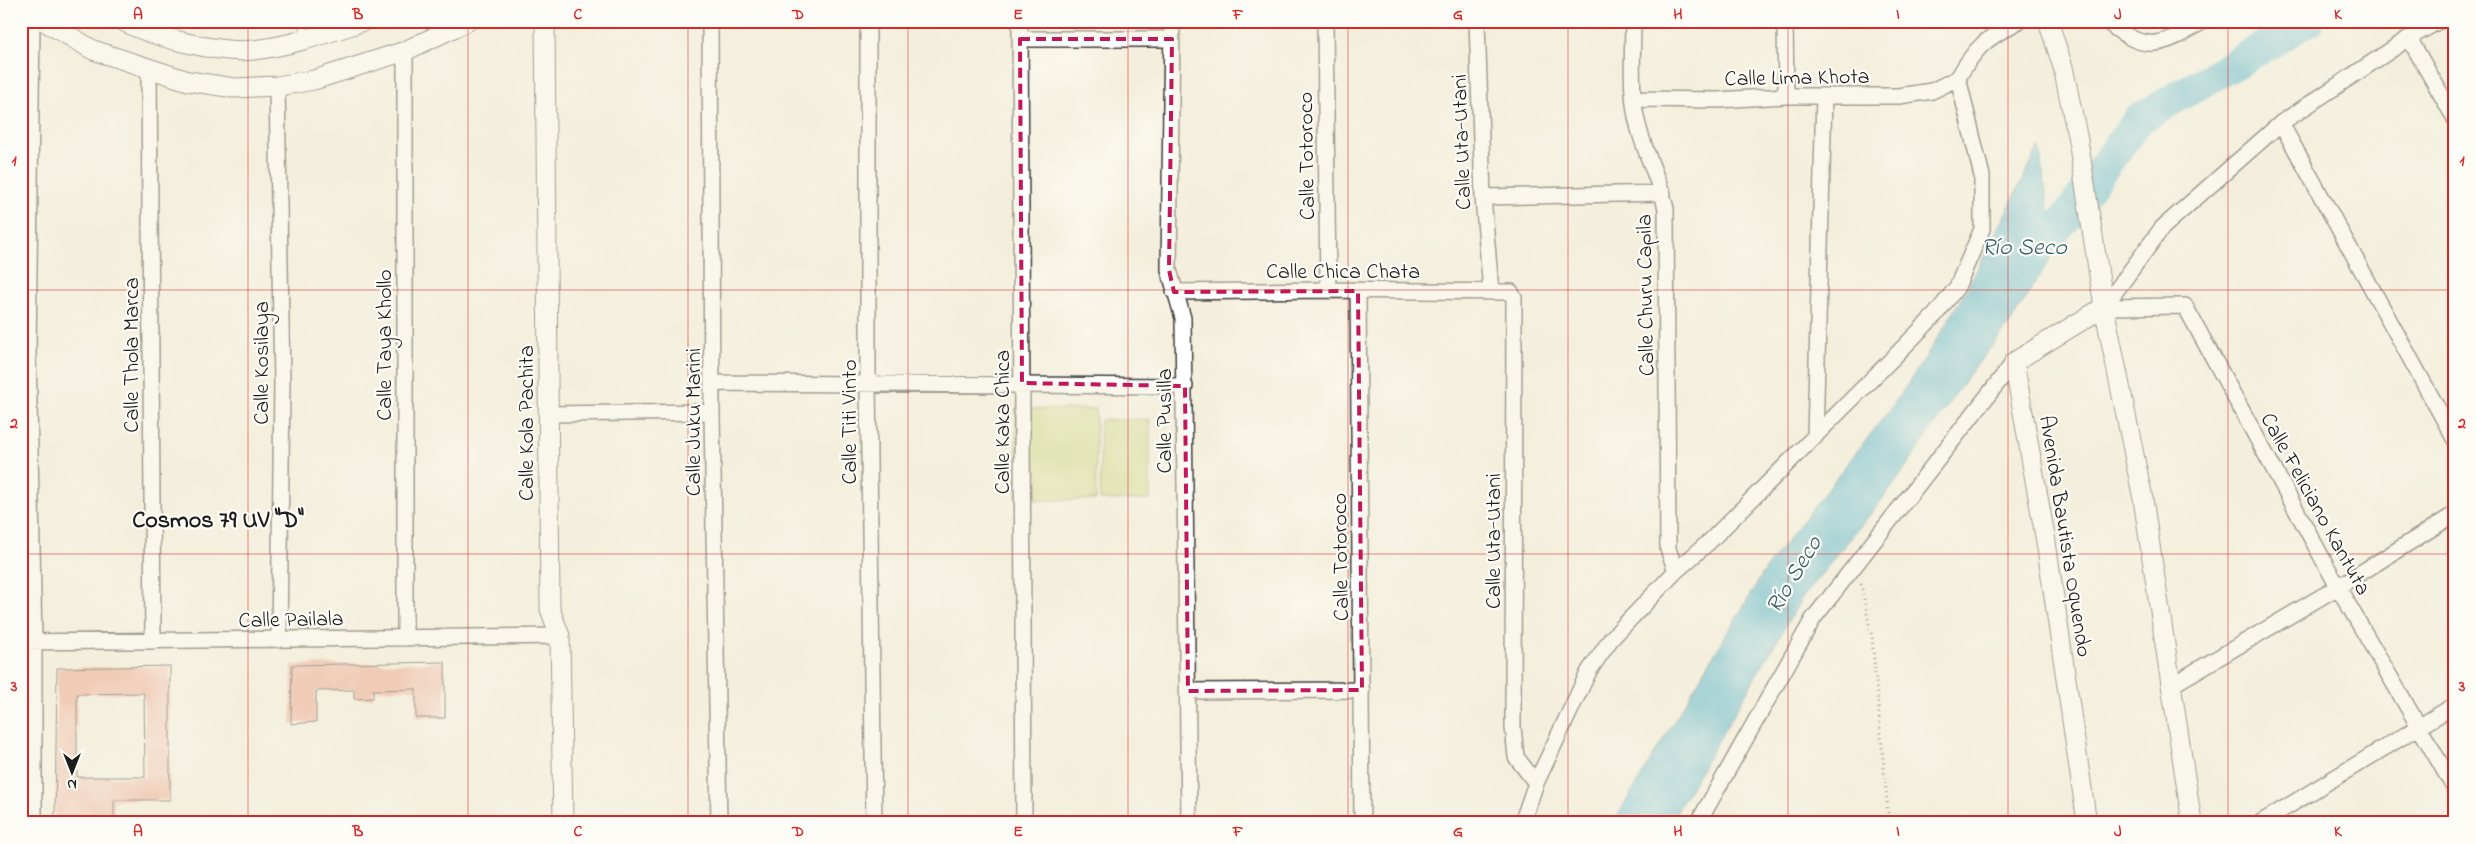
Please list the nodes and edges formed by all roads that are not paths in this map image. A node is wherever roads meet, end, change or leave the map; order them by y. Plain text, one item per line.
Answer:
1 (32, 21) edge
2 (44, 21) edge
3 (124, 21) edge
4 (304, 21) edge
5 (364, 21) edge
6 (468, 21) edge
7 (545, 21) edge
8 (710, 21) edge
9 (868, 21) edge
10 (1020, 21) edge
11 (1172, 21) edge
12 (1325, 21) edge
13 (1477, 21) edge
14 (1633, 21) edge
15 (1785, 21) edge
16 (2019, 21) edge
17 (2048, 21) edge
18 (2106, 21) edge
19 (2203, 21) edge
20 (2439, 21) edge
21 (2121, 27) edge
22 (2409, 38) junction
23 (1020, 39) junction
24 (303, 40) junction
25 (1172, 40) junction
26 (405, 51) junction
27 (149, 69) junction
28 (1958, 78) junction
29 (277, 86) junction
30 (1786, 96) junction
31 (1824, 96) junction
32 (1634, 99) junction
33 (2455, 119) edge
34 (2281, 123) junction
35 (1663, 193) junction
36 (1483, 197) junction
37 (1328, 290) junction
38 (1358, 291) junction
39 (1491, 291) junction
40 (1174, 292) junction
41 (1512, 292) joint
42 (2104, 307) junction
43 (24, 354) edge
44 (2014, 362) junction
45 (1022, 383) junction
46 (713, 384) junction
47 (868, 385) junction
48 (1185, 386) junction
49 (712, 412) junction
50 (549, 414) junction
51 (1815, 436) junction
52 (2455, 440) edge
53 (2455, 514) edge
54 (1676, 571) junction
55 (2338, 587) junction
56 (560, 636) junction
57 (405, 638) junction
58 (279, 640) junction
59 (153, 641) junction
60 (28, 642) edge
61 (2172, 685) junction
62 (1362, 690) junction
63 (1188, 691) junction
64 (2455, 705) edge
65 (2420, 728) junction
66 (1536, 783) junction
67 (2455, 789) edge
68 (34, 823) edge
69 (563, 823) edge
70 (718, 823) edge
71 (874, 823) edge
72 (1024, 823) edge
73 (1189, 823) edge
74 (1362, 823) edge
75 (1522, 823) edge
76 (1698, 823) edge
77 (2087, 823) edge
78 (2192, 823) edge
79 (2260, 823) edge

1 - 43 street
2 - 27 street
3 - 24 street
4 - 24 lane
5 - 24 street
6 - 26 street
7 - 50 street, Calle Kola Pachita
8 - 46 street, Calle Juku Marini
9 - 47 street, Calle Titi Vinto
10 - 23 street, Calle Kaka Chica
11 - 25 street, Calle Pusilla
12 - 37 street, Calle Totoroco
13 - 36 street, Calle Uta-Utani
14 - 32 street, Calle Churu Capila
15 - 30 street
16 - 28 street
17 - 42 street
18 - 21 street
19 - 21 street
20 - 22 street
22 - 33 street
22 - 34 street
23 - 25 street
23 - 45 street, Calle Kaka Chica
25 - 40 street, Calle Pusilla
26 - 29 street
26 - 57 street, Calle Taya Khollo
27 - 29 street
27 - 59 street, Calle Thola Marca
28 - 31 street, Calle Lima Khota
28 - 51 street
29 - 58 street, Calle Kosilaya
30 - 31 street, Calle Lima Khota
30 - 32 street, Calle Lima Khota
31 - 51 street
32 - 35 street, Calle Churu Capila
34 - 42 street
34 - 52 street
35 - 36 street
35 - 54 street, Calle Churu Capila
36 - 39 street, Calle Uta-Utani
37 - 38 street, Calle Chica Chata
37 - 40 street, Calle Chica Chata
38 - 39 street, Calle Chica Chata
38 - 62 street, Calle Totoroco
39 - 41 street, Calle Chica Chata
40 - 48 street, Calle Pusilla
41 - 66 street, Calle Uta-Utani
42 - 44 street
42 - 55 street, Calle Feliciano Kantuta
42 - 61 street
43 - 60 street
44 - 76 street
44 - 77 street, Avenida Bautista Oquendo
45 - 47 street
45 - 48 street
45 - 72 street, Calle Kaka Chica
46 - 47 street
46 - 49 street, Calle Juku Marini
47 - 71 street, Calle Titi Vinto
48 - 63 street, Calle Pusilla
49 - 50 street
49 - 70 street, Calle Juku Marini
50 - 56 street, Calle Kola Pachita
51 - 54 street
53 - 55 street
54 - 66 street
55 - 61 street
55 - 65 street, Calle Feliciano Kantuta
56 - 57 street, Calle Pailala
56 - 69 street, Calle Kola Pachita
57 - 58 street, Calle Pailala
58 - 59 street, Calle Pailala
59 - 60 street, Calle Pailala
60 - 68 street
61 - 78 street
62 - 63 street
62 - 74 street, Calle Totoroco
63 - 73 street, Calle Pusilla
64 - 65 street
65 - 67 street, Calle Feliciano Kantuta
65 - 79 street
66 - 75 street

